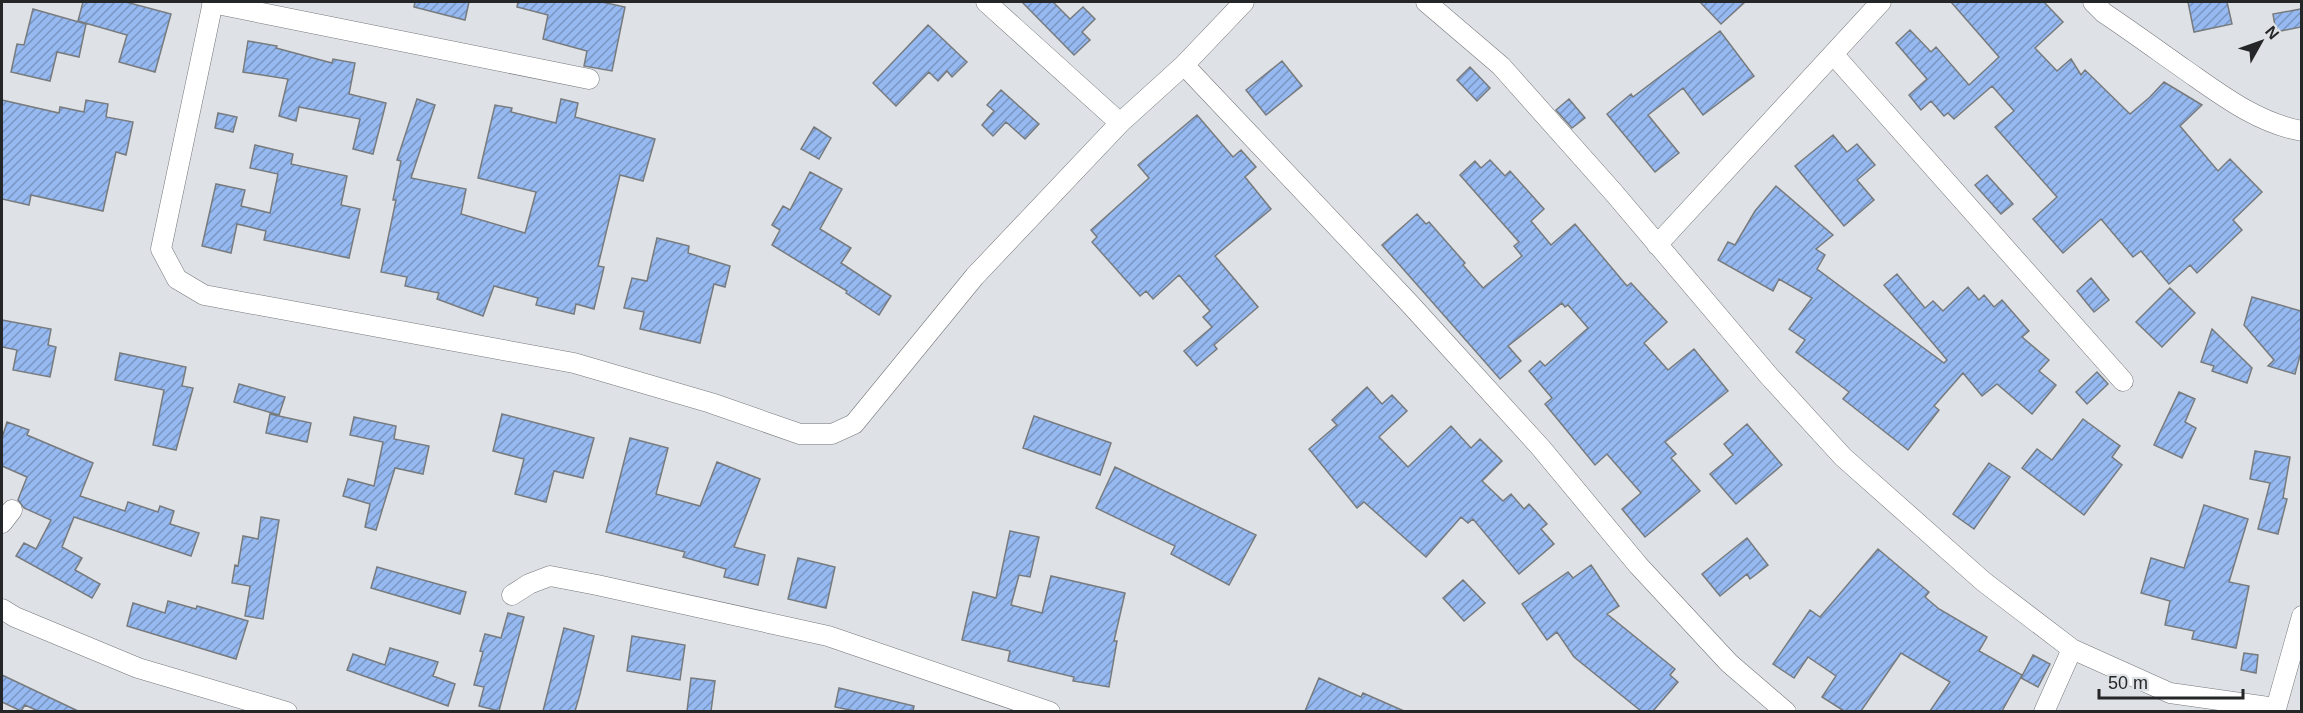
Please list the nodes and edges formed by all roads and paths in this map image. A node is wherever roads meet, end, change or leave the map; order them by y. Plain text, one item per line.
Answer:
1 (212, 2) edge
2 (986, 2) edge
3 (1244, 2) edge
4 (1425, 2) edge
5 (1881, 2) edge
6 (2093, 2) edge
7 (1833, 54) junction
8 (1184, 65) junction
9 (589, 79) dead end
10 (1120, 123) junction
11 (2301, 131) edge
12 (1657, 245) junction
13 (2123, 381) dead end
14 (512, 595) dead end
15 (2, 609) edge
16 (2301, 615) edge
17 (2072, 649) junction
18 (2275, 710) edge
19 (287, 711) edge
20 (1050, 711) edge
21 (1786, 711) edge
22 (2044, 711) edge

1 - 9 street
1 - 10 street
2 - 10 street
3 - 8 street
4 - 12 street
5 - 7 street
6 - 11 street
7 - 12 street
7 - 13 street
8 - 10 street
8 - 21 street
12 - 17 street
14 - 20 street
15 - 19 street
16 - 18 street
17 - 18 street
17 - 22 street

